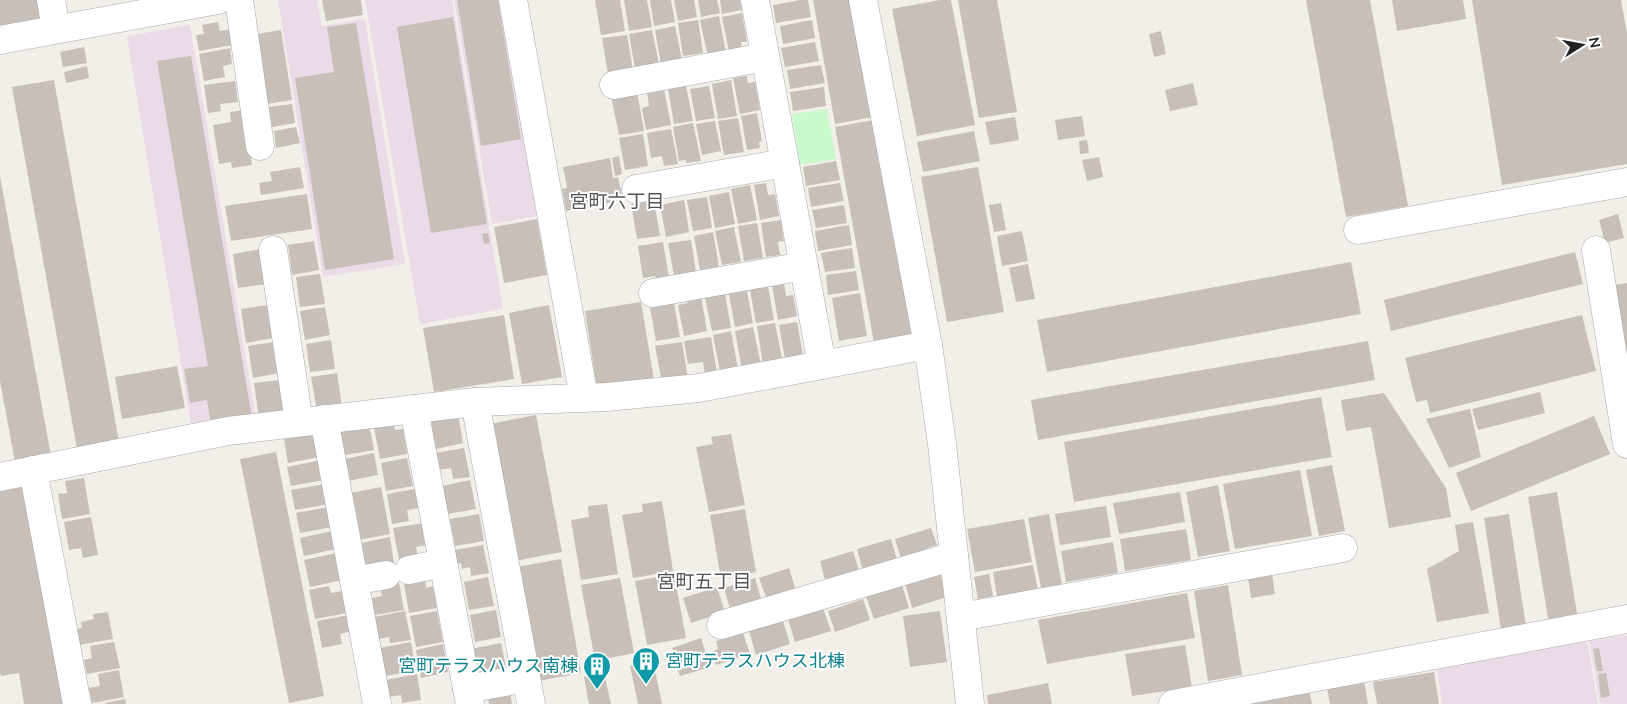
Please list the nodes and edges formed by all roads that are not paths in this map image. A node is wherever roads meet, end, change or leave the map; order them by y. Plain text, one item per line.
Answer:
1 (51, 0) edge
2 (218, 0) edge
3 (239, 0) edge
4 (513, 0) edge
5 (755, 0) edge
6 (863, 0) edge
7 (56, 29) junction
8 (0, 40) edge
9 (765, 57) junction
10 (614, 85) dead end
11 (260, 146) dead end
12 (785, 163) junction
13 (1627, 182) edge
14 (636, 189) dead end
15 (1358, 230) dead end
16 (273, 250) dead end
17 (1596, 250) dead end
18 (804, 266) junction
19 (653, 292) dead end
20 (928, 345) junction
21 (822, 365) junction
22 (584, 398) junction
23 (475, 402) junction
24 (414, 409) junction
25 (311, 421) junction
26 (1627, 444) edge
27 (33, 470) junction
28 (0, 477) edge
29 (1343, 548) dead end
30 (954, 556) junction
31 (443, 564) junction
32 (354, 581) junction
33 (961, 617) junction
34 (1627, 619) edge
35 (721, 626) dead end
36 (526, 678) junction
37 (468, 696) edge
38 (77, 704) edge
39 (377, 704) edge
40 (531, 704) edge
41 (970, 704) edge
42 (1173, 704) edge

1 - 7 street
2 - 7 street
3 - 11 street
4 - 22 street
5 - 9 street
6 - 20 street
7 - 8 street
9 - 10 street
9 - 12 street
12 - 14 street
12 - 18 street
13 - 15 street
16 - 25 street
17 - 26 street
18 - 19 street
18 - 21 street
20 - 21 street
20 - 30 street
21 - 22 street
22 - 23 street
23 - 24 street
23 - 36 street
24 - 25 street
24 - 31 street
25 - 27 street
25 - 32 street
27 - 28 street
27 - 38 street
29 - 33 street
30 - 33 street
30 - 35 street
31 - 32 street
31 - 37 street
32 - 39 street
33 - 41 street
34 - 42 street
36 - 37 street
36 - 40 street

